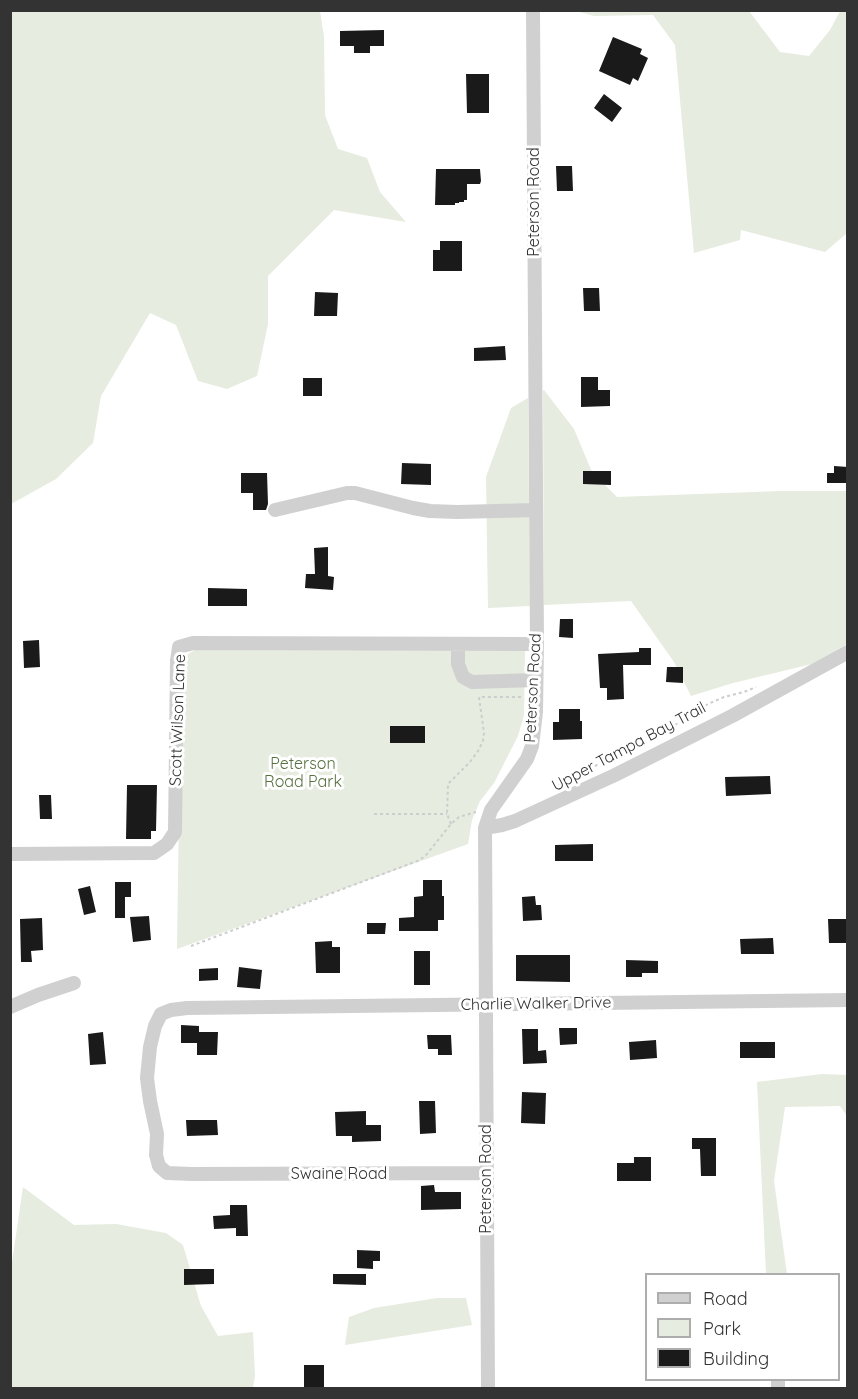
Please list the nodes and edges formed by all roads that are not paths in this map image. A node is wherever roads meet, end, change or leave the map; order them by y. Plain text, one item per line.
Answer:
1 (533, 10) edge
2 (275, 510) dead end
3 (536, 510) junction
4 (458, 644) junction
5 (537, 644) junction
6 (848, 652) edge
7 (536, 680) junction
8 (485, 828) junction
9 (10, 855) edge
10 (74, 983) dead end
11 (848, 1000) edge
12 (485, 1005) junction
13 (10, 1007) edge
14 (486, 1173) junction
15 (192, 1174) joint
16 (488, 1389) edge

1 - 3 street, Peterson Road
2 - 3 street
3 - 5 street, Peterson Road
4 - 5 street, Scott Wilson Lane
4 - 7 street
4 - 9 street, Scott Wilson Lane
5 - 7 street, Peterson Road
6 - 8 street
7 - 8 street, Peterson Road
8 - 12 street, Peterson Road
10 - 13 street
11 - 12 street, Charlie Walker Drive
12 - 14 street, Peterson Road
12 - 15 street, Charlie Walker Drive
14 - 15 street, Swaine Road
14 - 16 street, Peterson Road

